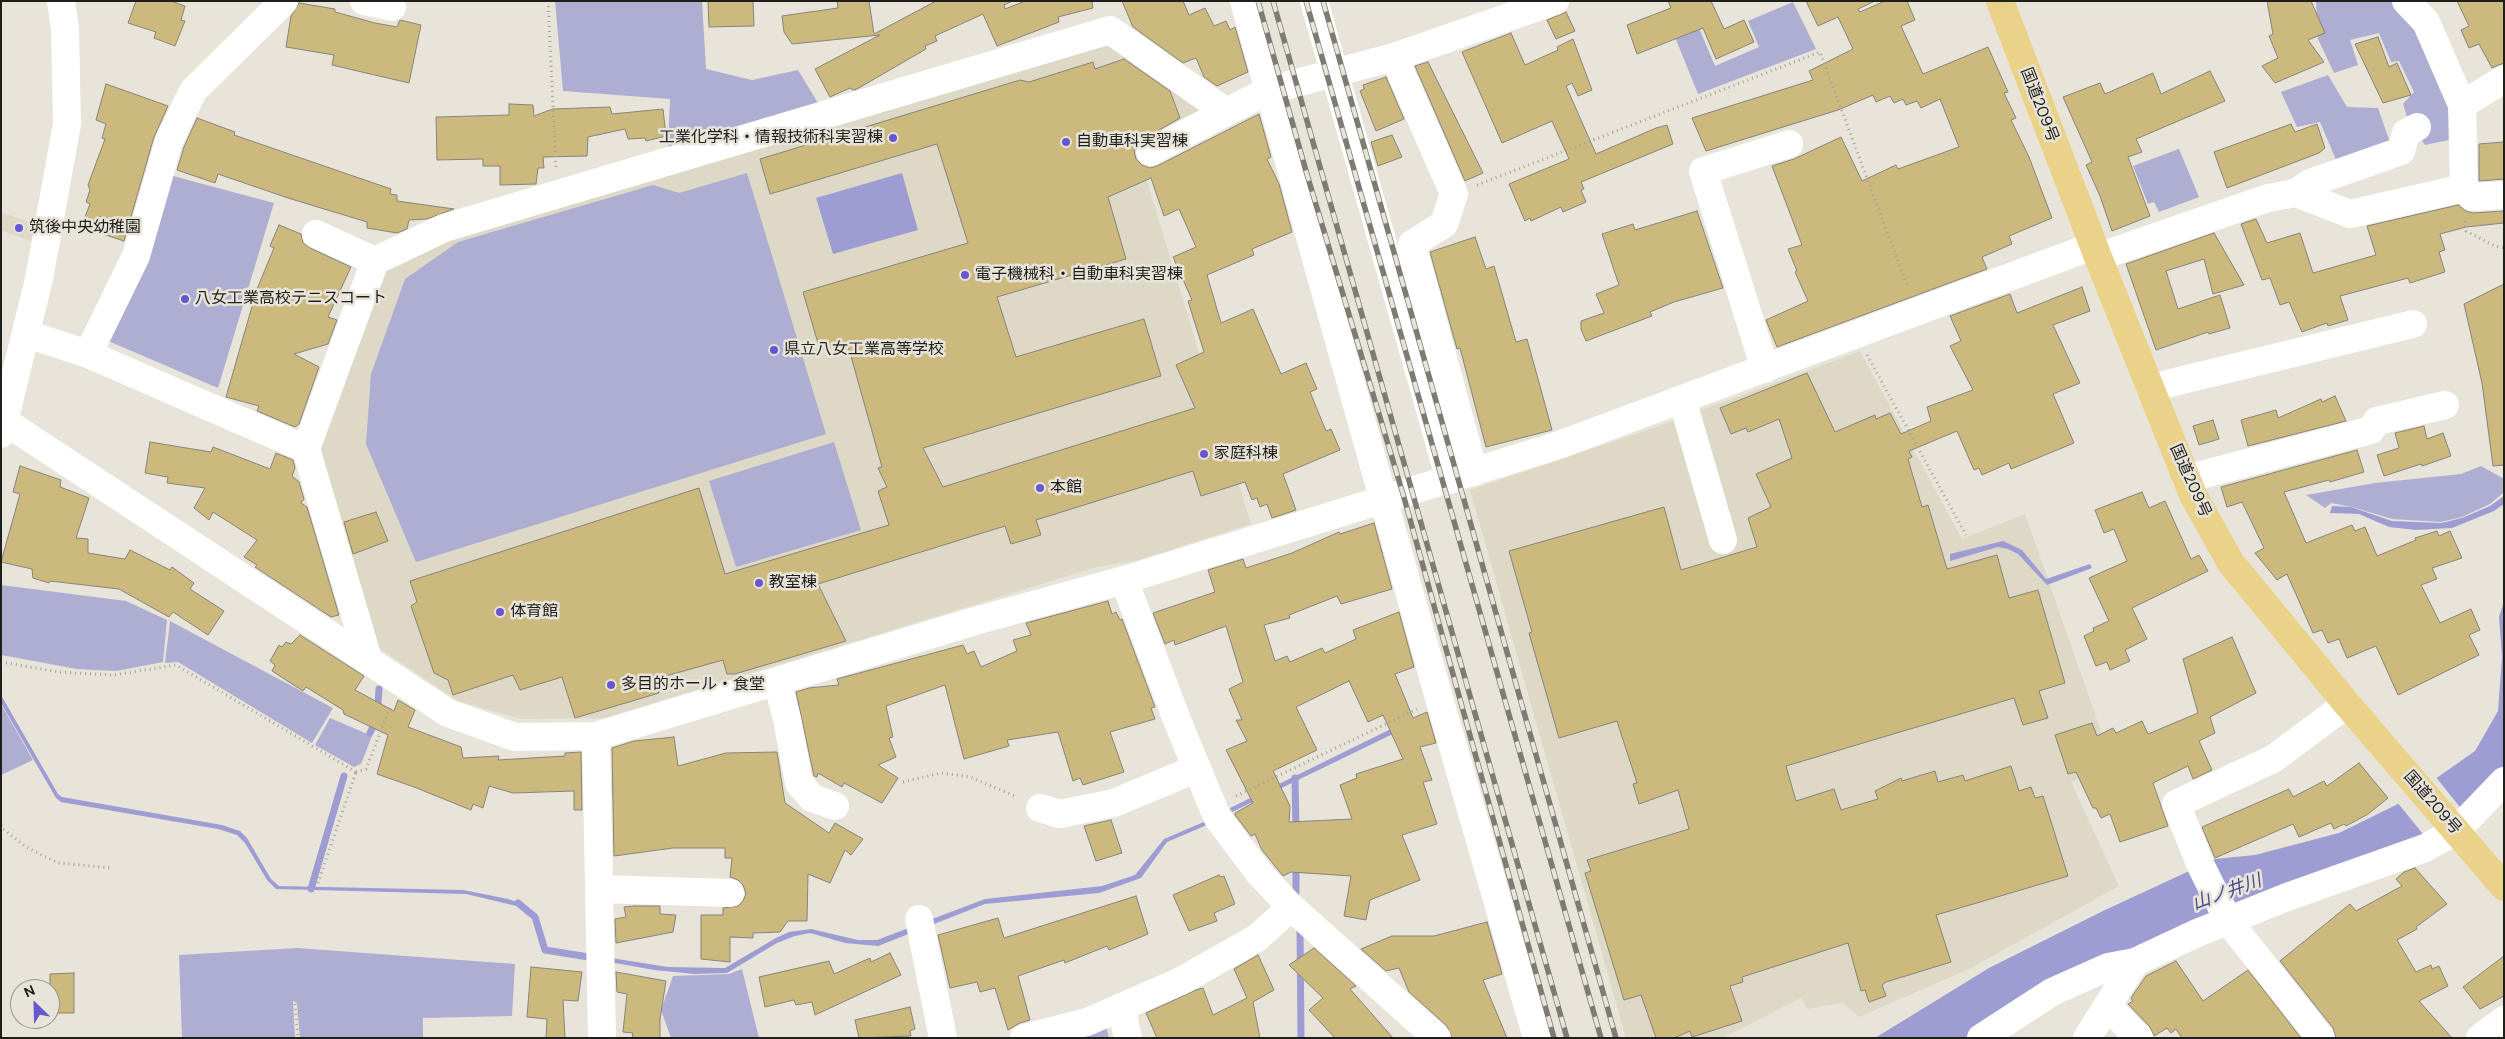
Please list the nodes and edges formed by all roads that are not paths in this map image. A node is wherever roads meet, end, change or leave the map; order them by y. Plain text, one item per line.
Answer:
1 (61, 1) edge
2 (284, 1) edge
3 (364, 1) edge
4 (1244, 1) edge
5 (1314, 1) edge
6 (1555, 1) edge
7 (2000, 1) edge
8 (2406, 1) edge
9 (392, 7) dead end
10 (1394, 58) junction
11 (1334, 73) junction
12 (2504, 79) edge
13 (1270, 90) junction
14 (2462, 105) junction
15 (1226, 112) junction
16 (2417, 127) dead end
17 (1789, 144) dead end
18 (1150, 152) dead end
19 (2464, 188) junction
20 (2296, 193) junction
21 (2504, 196) edge
22 (316, 234) dead end
23 (2095, 252) junction
24 (375, 261) junction
25 (2413, 324) dead end
26 (27, 334) junction
27 (88, 354) junction
28 (1765, 369) junction
29 (2150, 388) junction
30 (1682, 400) junction
31 (2445, 405) dead end
32 (2, 425) edge
33 (306, 449) junction
34 (1462, 476) junction
35 (2186, 479) junction
36 (1385, 500) junction
37 (1723, 540) dead end
38 (1124, 580) junction
39 (368, 659) junction
40 (778, 681) junction
41 (2347, 704) junction
42 (596, 736) junction
43 (1196, 766) junction
44 (2504, 781) edge
45 (835, 806) dead end
46 (1040, 808) road end
47 (2456, 831) junction
48 (2504, 887) edge
49 (599, 889) junction
50 (730, 893) dead end
51 (1291, 906) junction
52 (919, 919) dead end
53 (2227, 919) junction
54 (2135, 962) junction
55 (2107, 1006) junction
56 (1121, 1007) junction
57 (2504, 1020) edge
58 (602, 1038) edge
59 (943, 1038) edge
60 (1024, 1038) edge
61 (1128, 1038) edge
62 (1437, 1038) edge
63 (1537, 1038) edge
64 (1981, 1038) edge
65 (2087, 1038) edge
66 (2139, 1038) edge
67 (2320, 1038) edge
68 (2480, 1038) edge

1 - 26 street
2 - 27 street
3 - 9 street
4 - 13 street
5 - 11 street
6 - 10 street
7 - 23 highway, 国道209号
8 - 14 street
10 - 11 street
10 - 34 street
11 - 13 street
11 - 34 street
12 - 14 street
13 - 15 street
13 - 36 street
14 - 19 street
15 - 18 street
15 - 24 street
16 - 20 street
17 - 28 street
19 - 20 street
19 - 21 street
20 - 23 street
22 - 24 street
23 - 28 street
23 - 29 highway, 国道209号
24 - 33 street
25 - 29 street
26 - 27 street
26 - 32 street
27 - 33 street
28 - 30 street
29 - 35 highway, 国道209号
30 - 34 street
30 - 37 street
31 - 35 street
32 - 39 street
33 - 39 street
34 - 36 street
35 - 41 highway, 国道209号
36 - 38 street
36 - 63 street
38 - 40 street
38 - 43 street
39 - 42 street
40 - 42 street
40 - 45 street
41 - 47 highway, 国道209号
41 - 53 street
42 - 49 street
43 - 46 street
43 - 51 street
44 - 47 street
47 - 48 highway, 国道209号
47 - 53 street
49 - 50 street
49 - 58 street
51 - 56 street
51 - 62 street
52 - 59 street
53 - 54 street
53 - 67 street
54 - 55 street
54 - 64 street
55 - 65 street
55 - 66 street
56 - 60 street
56 - 61 street
57 - 68 street

